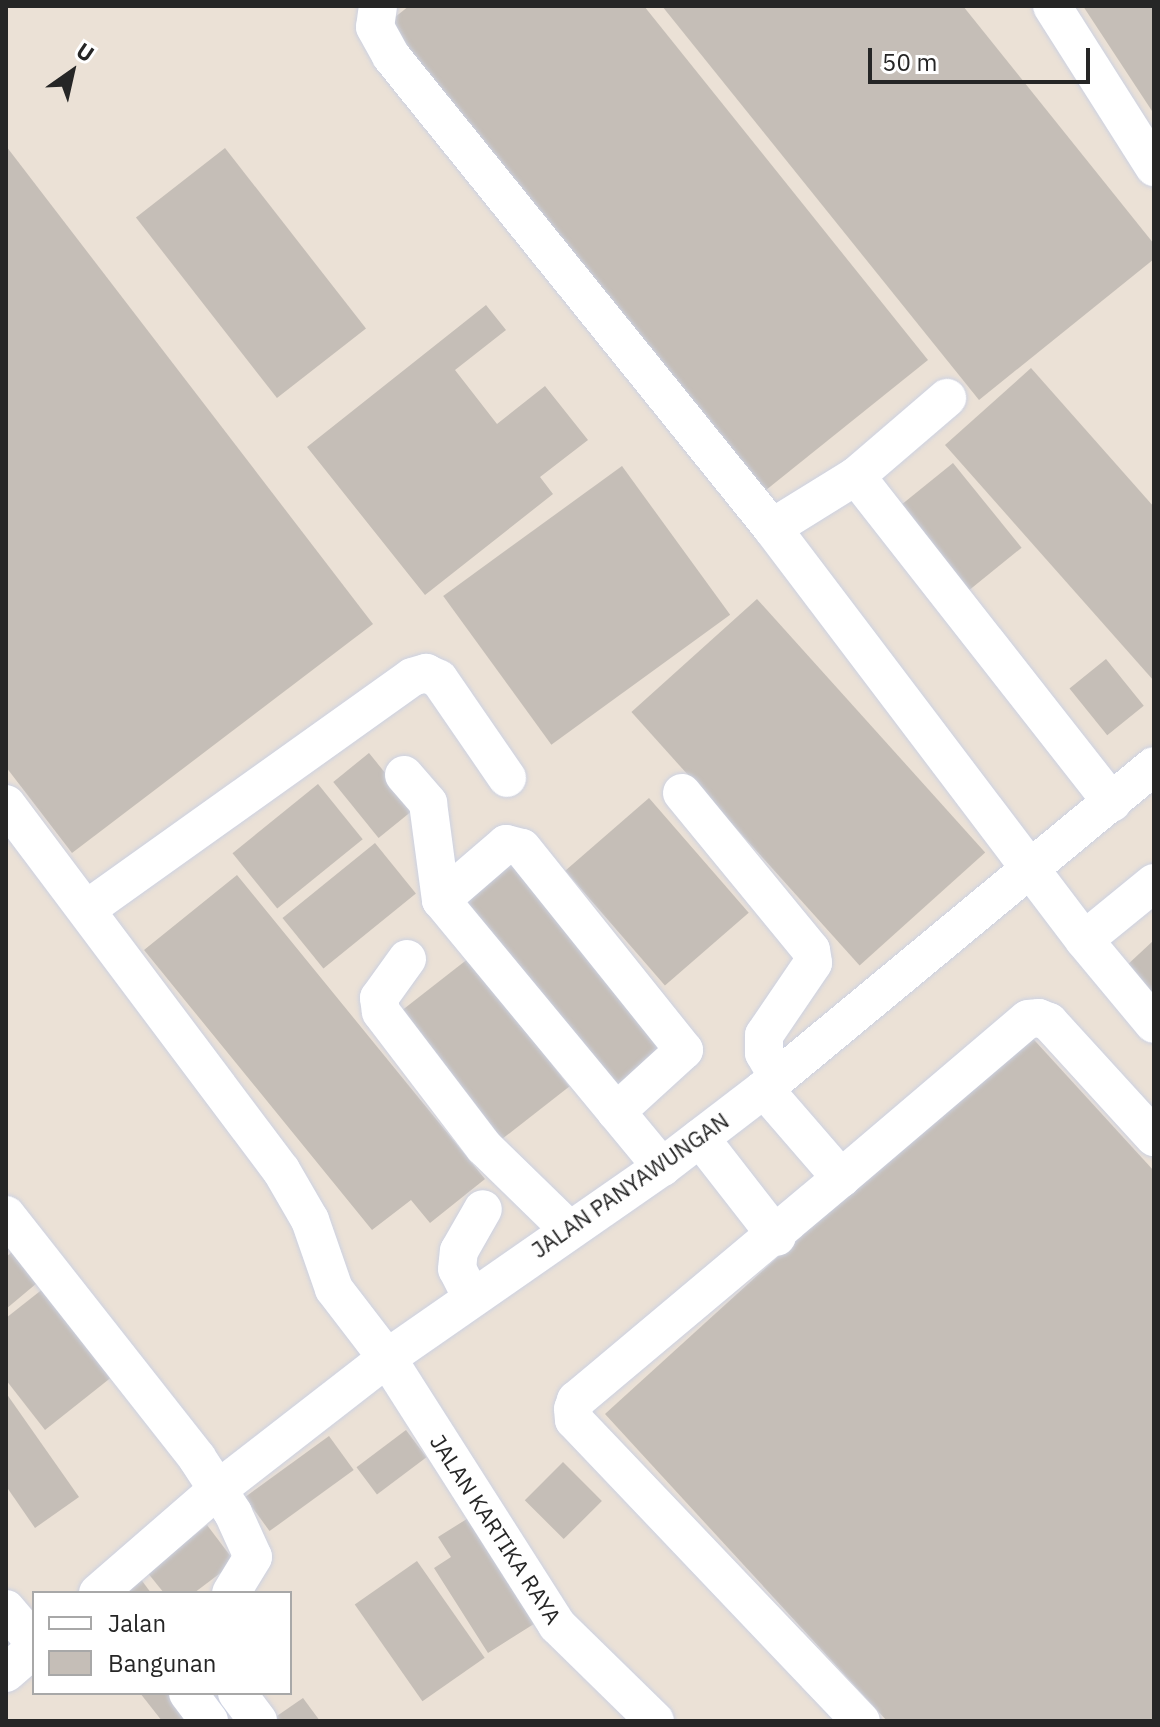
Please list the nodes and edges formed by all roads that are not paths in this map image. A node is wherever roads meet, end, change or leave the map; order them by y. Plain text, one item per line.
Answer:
1 (378, 6) edge
2 (1052, 6) edge
3 (1154, 167) edge
4 (947, 398) dead end
5 (856, 476) junction
6 (772, 528) junction
7 (1154, 766) edge
8 (404, 775) dead end
9 (507, 778) dead end
10 (682, 793) dead end
11 (1112, 802) junction
12 (6, 804) edge
13 (1031, 867) junction
14 (1154, 883) edge
15 (441, 900) junction
16 (87, 909) junction
17 (1084, 940) junction
18 (407, 959) dead end
19 (1154, 1024) edge
20 (771, 1083) junction
21 (616, 1112) junction
22 (1154, 1137) edge
23 (700, 1138) junction
24 (662, 1167) junction
25 (841, 1178) junction
26 (483, 1209) dead end
27 (6, 1215) edge
28 (568, 1229) junction
29 (777, 1237) junction
30 (471, 1296) junction
31 (387, 1358) junction
32 (217, 1490) junction
33 (104, 1591) edge
34 (232, 1591) edge
35 (6, 1609) edge
36 (32, 1640) edge
37 (32, 1651) edge
38 (6, 1673) edge
39 (190, 1695) edge
40 (238, 1695) edge
41 (209, 1721) edge
42 (258, 1721) edge
43 (655, 1721) edge
44 (861, 1721) edge

1 - 6 street
2 - 3 street
4 - 5 street
5 - 6 street
5 - 11 street
6 - 13 street
7 - 11 street, JALAN PANYAWUNGAN
8 - 15 street
9 - 16 street
10 - 20 street
11 - 13 street, JALAN PANYAWUNGAN
12 - 16 street, JALAN KARTIKA RAYA
13 - 17 street
13 - 20 street, JALAN PANYAWUNGAN
14 - 17 street
15 - 21 street
15 - 21 street
16 - 31 street, JALAN KARTIKA RAYA
17 - 19 street
18 - 28 street
20 - 23 street, JALAN PANYAWUNGAN
20 - 25 street
21 - 24 street
22 - 25 street
23 - 24 street, JALAN PANYAWUNGAN
23 - 29 street
24 - 28 street, JALAN PANYAWUNGAN
25 - 29 street
26 - 30 street
27 - 32 street
28 - 30 street, JALAN PANYAWUNGAN
29 - 44 street
30 - 31 street, JALAN PANYAWUNGAN
31 - 32 street, JALAN PANYAWUNGAN
31 - 43 street, JALAN KARTIKA RAYA
32 - 33 street, JALAN PANYAWUNGAN
32 - 34 street
35 - 36 street
37 - 38 street
39 - 41 street
40 - 42 street

